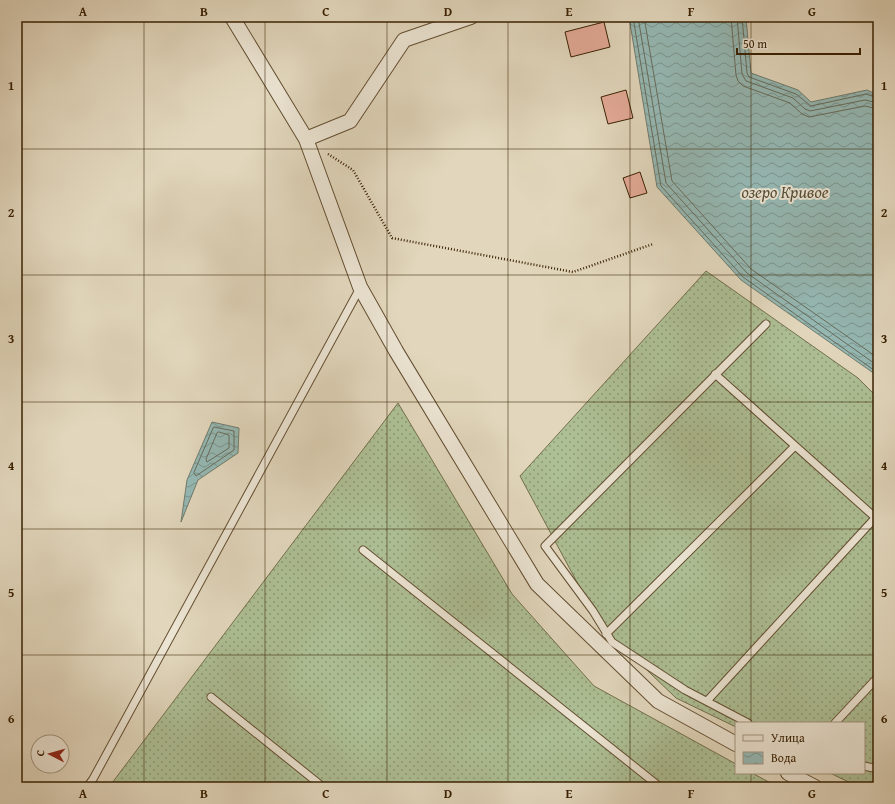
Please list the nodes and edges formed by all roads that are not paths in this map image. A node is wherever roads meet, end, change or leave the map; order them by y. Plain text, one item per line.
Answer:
1 (232, 17) edge
2 (471, 17) edge
3 (306, 139) junction
4 (360, 287) junction
5 (766, 324) dead end
6 (715, 374) junction
7 (795, 446) junction
8 (877, 519) edge
9 (363, 550) dead end
10 (606, 634) junction
11 (878, 677) edge
12 (211, 697) dead end
13 (706, 701) junction
14 (746, 722) edge
15 (836, 722) edge
16 (735, 743) edge
17 (865, 766) edge
18 (878, 769) edge
19 (790, 774) edge
20 (87, 787) edge
21 (323, 787) edge
22 (660, 787) edge
23 (815, 787) edge

1 - 3 street
2 - 3 street
3 - 4 street
4 - 16 street
4 - 20 lane
5 - 6 lane
6 - 7 lane
6 - 10 lane
7 - 8 lane
7 - 10 lane
8 - 13 lane
9 - 22 lane
10 - 13 lane
11 - 15 lane
12 - 21 lane
13 - 14 lane
17 - 18 lane
19 - 23 street

